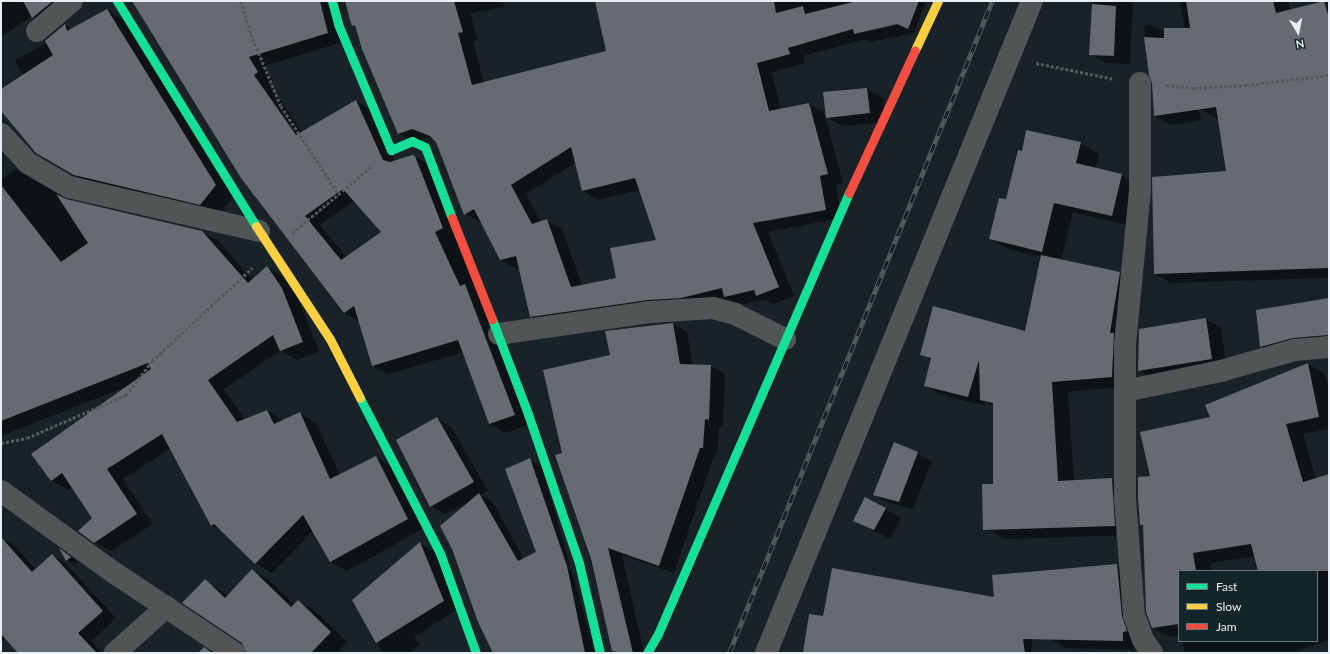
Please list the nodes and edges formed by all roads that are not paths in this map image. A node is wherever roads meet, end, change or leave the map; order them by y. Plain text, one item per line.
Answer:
1 (72, 1) edge
2 (116, 1) edge
3 (332, 1) edge
4 (938, 1) edge
5 (1032, 1) edge
6 (37, 31) dead end
7 (1140, 83) dead end
8 (1, 134) edge
9 (259, 231) junction
10 (499, 334) junction
11 (785, 339) junction
12 (1329, 347) edge
13 (1125, 391) junction
14 (6, 502) edge
15 (166, 607) junction
16 (115, 653) edge
17 (236, 653) edge
18 (476, 653) edge
19 (600, 653) edge
20 (647, 653) edge
21 (766, 653) edge
22 (1152, 653) edge

1 - 6 street
2 - 9 street
3 - 10 street
4 - 11 street
5 - 21 street
7 - 13 street
8 - 9 street
9 - 18 street
10 - 11 street
10 - 19 street
11 - 20 street
12 - 13 street
13 - 22 street
14 - 15 street
15 - 16 street
15 - 17 street

